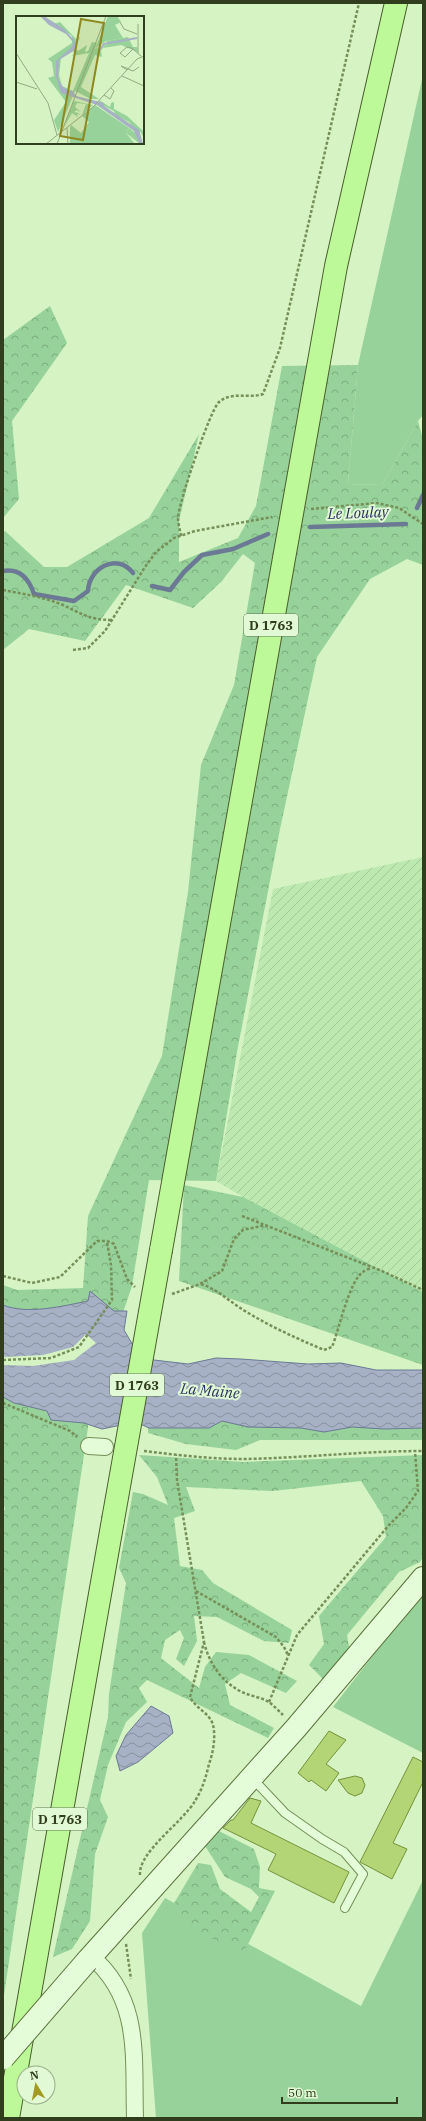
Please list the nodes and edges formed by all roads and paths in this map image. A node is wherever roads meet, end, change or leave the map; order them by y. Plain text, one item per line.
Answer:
1 (359, 3) edge
2 (396, 3) edge
3 (309, 509) dead end
4 (275, 516) dead end
5 (423, 524) edge
6 (181, 536) junction
7 (3, 590) edge
8 (112, 620) junction
9 (73, 650) dead end
10 (242, 1216) dead end
11 (266, 1225) junction
12 (107, 1241) junction
13 (371, 1268) junction
14 (3, 1276) edge
15 (200, 1284) junction
16 (138, 1289) dead end
17 (423, 1290) edge
18 (164, 1294) dead end
19 (3, 1360) edge
20 (3, 1403) edge
21 (89, 1446) joint
22 (105, 1447) dead end
23 (415, 1451) junction
24 (423, 1451) edge
25 (423, 1578) edge
26 (196, 1591) junction
27 (204, 1642) junction
28 (288, 1656) junction
29 (269, 1702) junction
30 (296, 1728) junction
31 (252, 1777) junction
32 (152, 1889) junction
33 (345, 1908) dead end
34 (126, 1938) dead end
35 (89, 1958) junction
36 (131, 1983) dead end
37 (3, 2058) edge
38 (8, 2118) edge
39 (135, 2118) edge

1 - 6 path
2 - 38 main road, D 1763, bridge
3 - 5 path
4 - 6 path
6 - 8 path
7 - 8 path
8 - 9 path
10 - 11 path
11 - 13 path
11 - 15 path
12 - 14 path
12 - 16 path
12 - 19 path
13 - 15 path
13 - 17 path
15 - 18 path
20 - 21 path
21 - 22 street
23 - 24 path
23 - 26 path
23 - 28 path
25 - 30 street
26 - 27 path
26 - 28 path
27 - 29 path
27 - 32 path
28 - 29 path
29 - 30 path
30 - 31 street
31 - 32 street
31 - 33 lane
32 - 35 street
34 - 36 path
35 - 37 street, bridge
35 - 39 street

